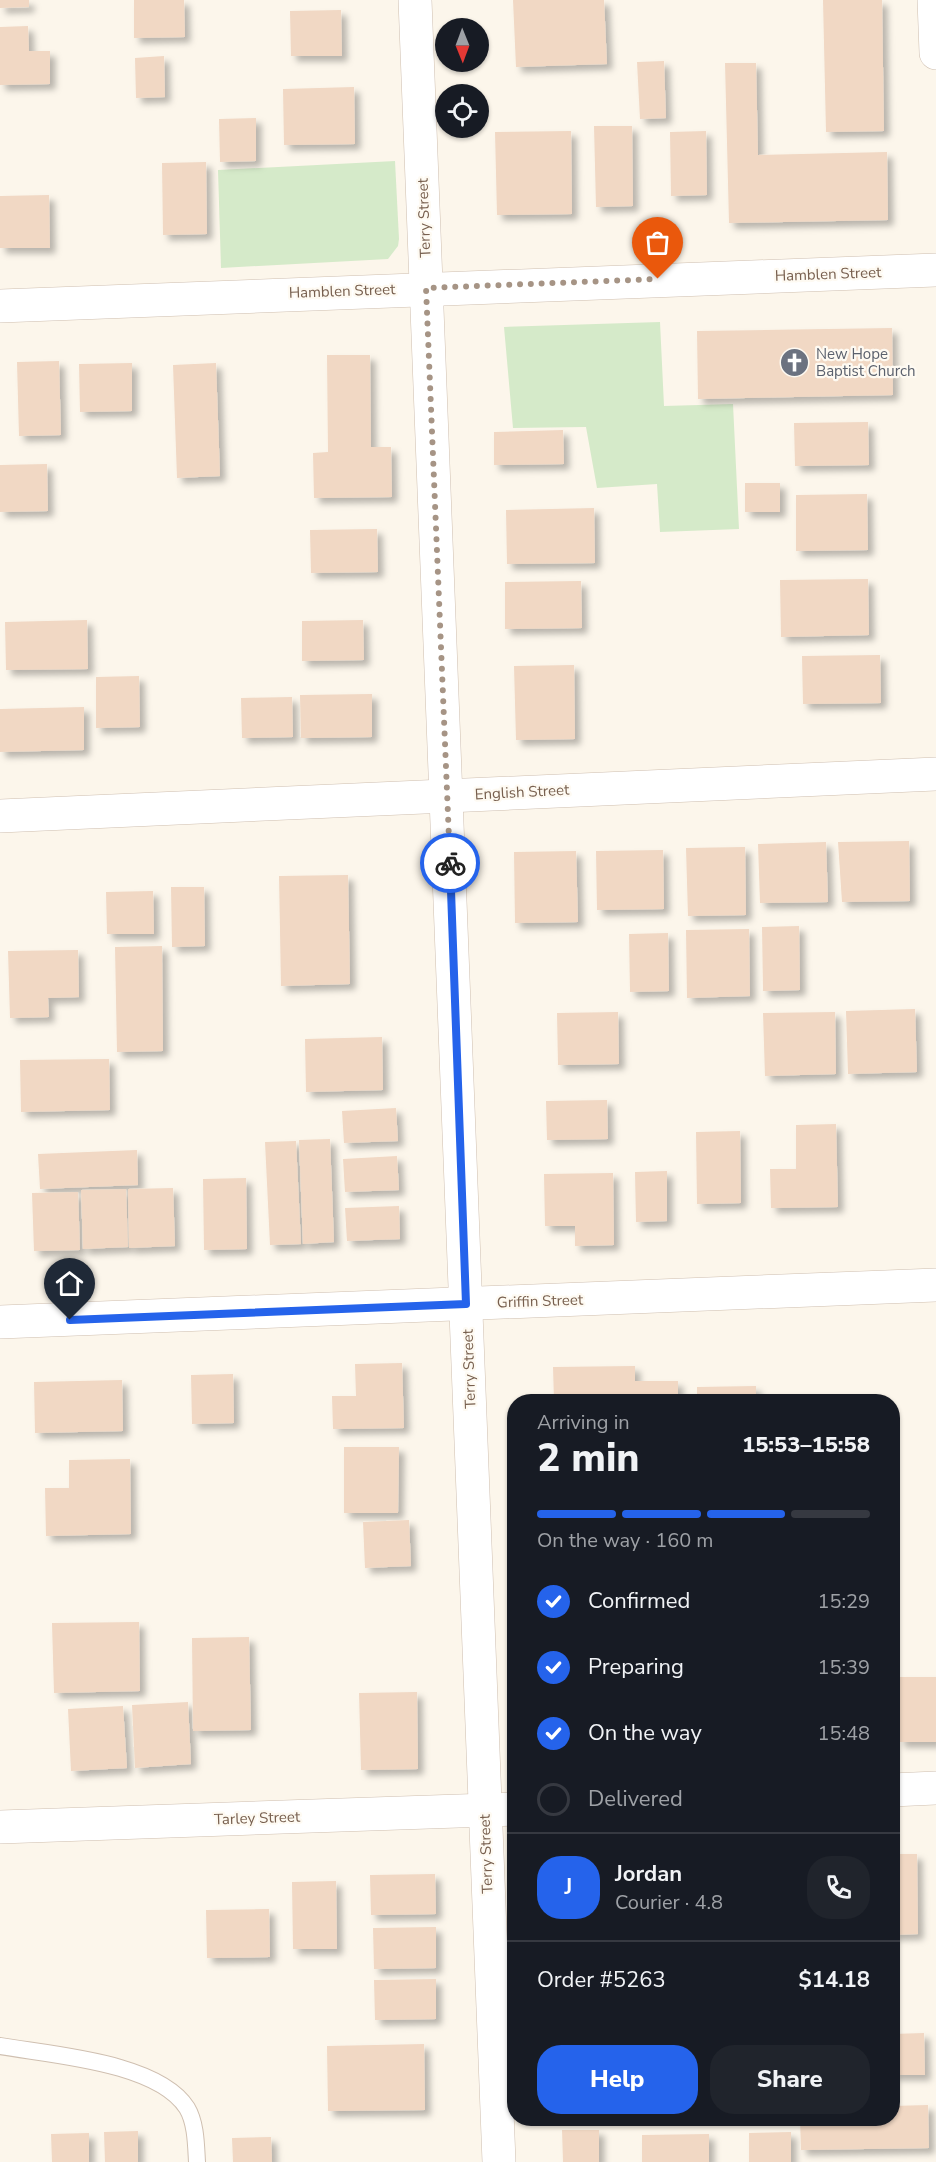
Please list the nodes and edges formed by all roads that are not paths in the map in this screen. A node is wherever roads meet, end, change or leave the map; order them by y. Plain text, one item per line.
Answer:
1 (415, 0) edge
2 (934, 0) edge
3 (936, 53) edge
4 (936, 270) edge
5 (426, 288) junction
6 (0, 306) edge
7 (936, 774) edge
8 (448, 796) junction
9 (0, 816) edge
10 (936, 1285) edge
11 (466, 1304) junction
12 (0, 1322) edge
13 (936, 1788) edge
14 (900, 1790) edge
15 (500, 1810) edge
16 (0, 1827) edge
17 (0, 2046) edge
18 (197, 2162) edge
19 (499, 2162) edge

1 - 5 street, Terry Street
2 - 3 street
4 - 5 street, Hamblen Street
5 - 6 street, Hamblen Street
5 - 8 street, Terry Street
7 - 8 street, English Street
8 - 9 street, English Street
8 - 11 street, Terry Street
10 - 11 street, Griffin Street
11 - 12 street, Griffin Street
11 - 15 street, Terry Street
13 - 14 street
15 - 16 street, Tarley Street
15 - 19 street, Terry Street
17 - 18 lane

